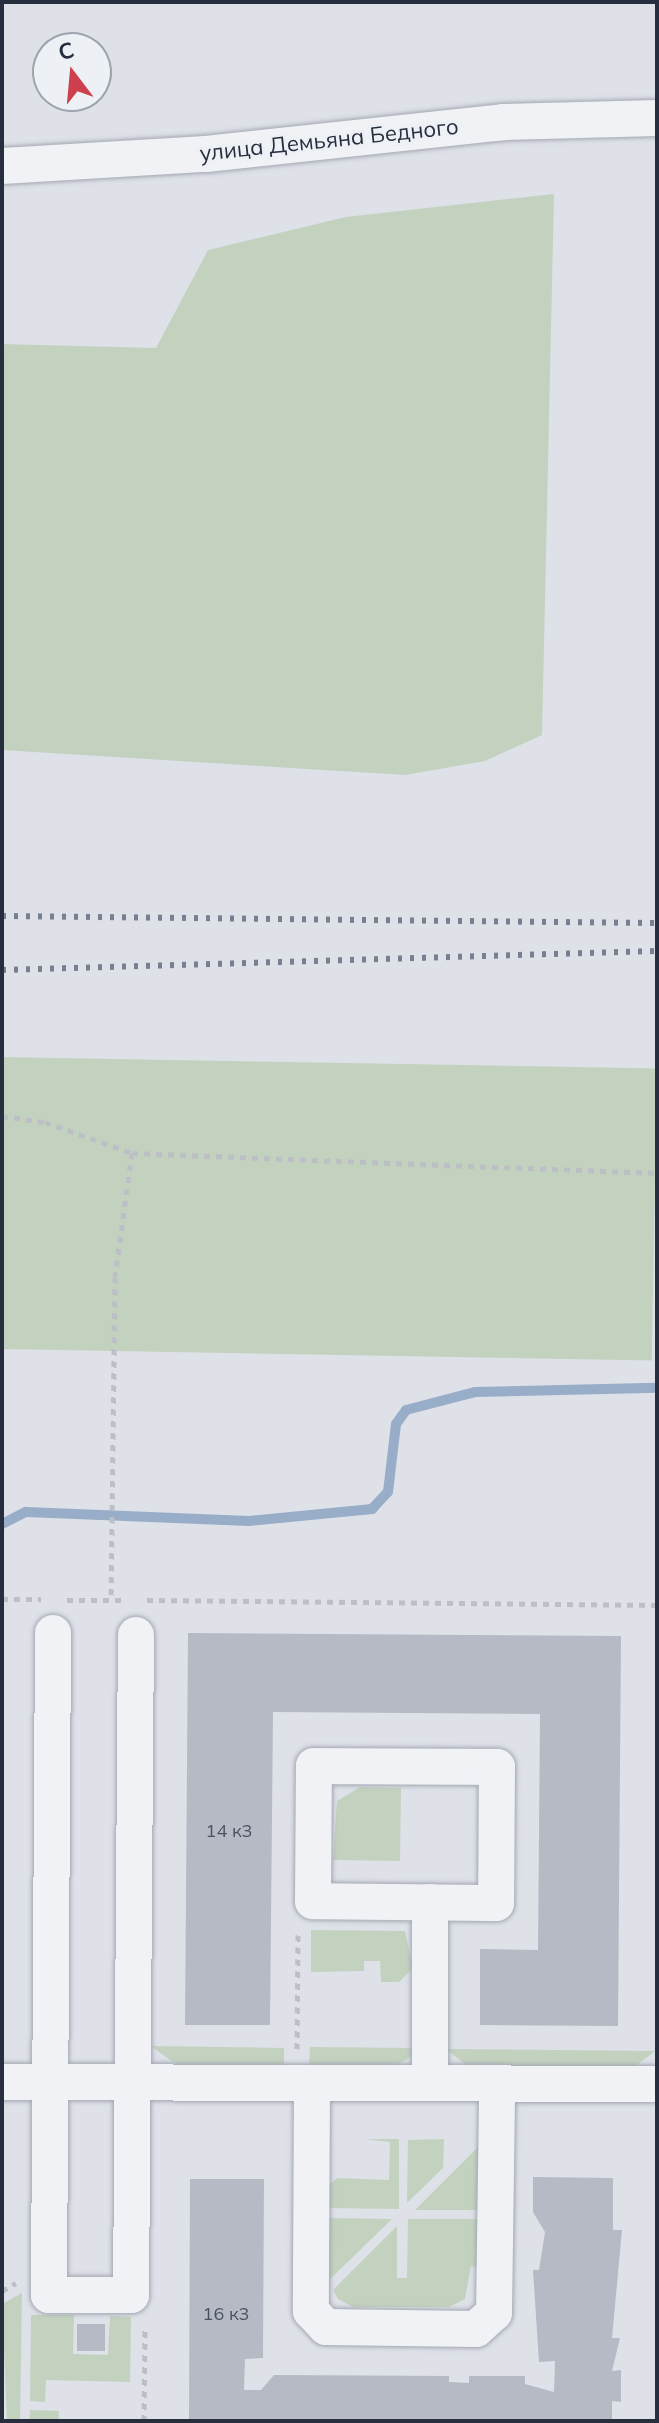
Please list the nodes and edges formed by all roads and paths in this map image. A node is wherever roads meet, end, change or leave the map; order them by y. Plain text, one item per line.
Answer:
1 (657, 118) edge
2 (2, 166) edge
3 (2, 1116) edge
4 (132, 1153) junction
5 (657, 1173) edge
6 (2, 1599) edge
7 (111, 1600) junction
8 (657, 1605) edge
9 (53, 1633) dead end
10 (136, 1635) dead end
11 (430, 1902) junction
12 (298, 1926) dead end
13 (2, 2082) edge
14 (304, 2082) junction
15 (50, 2083) junction
16 (133, 2083) junction
17 (430, 2083) junction
18 (497, 2084) junction
19 (657, 2084) edge

1 - 2 street, улица Демьяна Бедного
3 - 4 path
4 - 5 path
4 - 7 path
6 - 7 path
7 - 8 path
9 - 15 street
10 - 16 street
11 - 11 street
11 - 17 street
12 - 14 path
13 - 15 street
14 - 16 street
14 - 17 street
14 - 18 street
15 - 16 street
15 - 16 street
17 - 18 street
18 - 19 street

